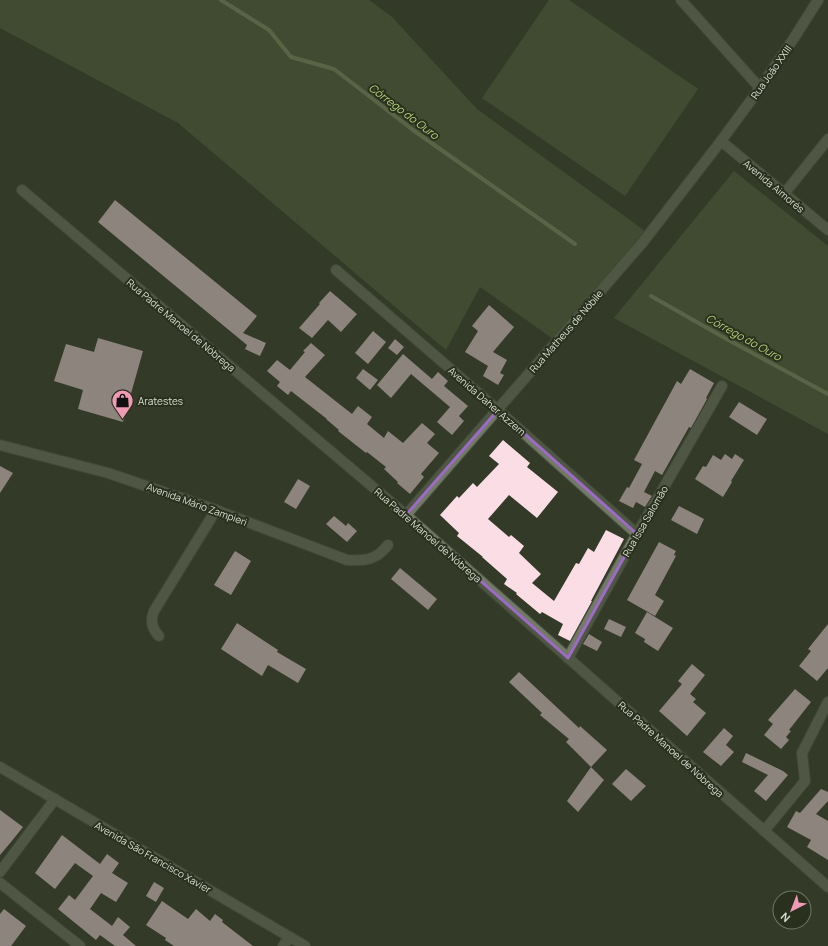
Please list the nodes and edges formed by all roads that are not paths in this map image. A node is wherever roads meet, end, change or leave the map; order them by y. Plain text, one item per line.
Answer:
1 (681, 0) edge
2 (818, 0) edge
3 (760, 88) junction
4 (828, 139) edge
5 (721, 141) junction
6 (22, 190) dead end
7 (784, 194) junction
8 (828, 230) edge
9 (336, 270) dead end
10 (722, 386) dead end
11 (498, 410) junction
12 (0, 445) edge
13 (216, 510) junction
14 (406, 515) junction
15 (637, 534) junction
16 (388, 545) dead end
17 (159, 636) dead end
18 (568, 658) junction
19 (828, 702) edge
20 (0, 767) edge
21 (55, 799) junction
22 (764, 831) junction
23 (0, 872) edge
24 (0, 883) edge
25 (828, 887) edge
26 (290, 937) junction
27 (80, 946) edge
28 (283, 946) edge
29 (305, 946) edge

1 - 3 street
2 - 3 street, Rua João XXIII
3 - 5 street, Rua João XXIII
4 - 7 street
5 - 7 street, Avenida Aimorés
5 - 11 street, Rua Matheus de Nóbile
6 - 14 street, Rua Padre Manoel de Nóbrega
7 - 8 street, Avenida Aimorés
9 - 11 street, Avenida Daher Azzem
10 - 15 street, Rua Issa Salomão
11 - 14 street, Rua Matheus de Nóbile
11 - 15 street, Avenida Daher Azzem
12 - 13 street, Avenida Mário Zampieri
13 - 16 street, Avenida Mário Zampieri
13 - 17 street
14 - 18 street, Rua Padre Manoel de Nóbrega
15 - 18 street, Rua Issa Salomão
18 - 22 street, Rua Padre Manoel de Nóbrega
19 - 22 street
20 - 21 street, Avenida São Francisco Xavier
21 - 23 street
21 - 26 street, Avenida São Francisco Xavier
22 - 25 street, Rua Padre Manoel de Nóbrega
24 - 27 street
26 - 28 street
26 - 29 street, Avenida São Francisco Xavier

